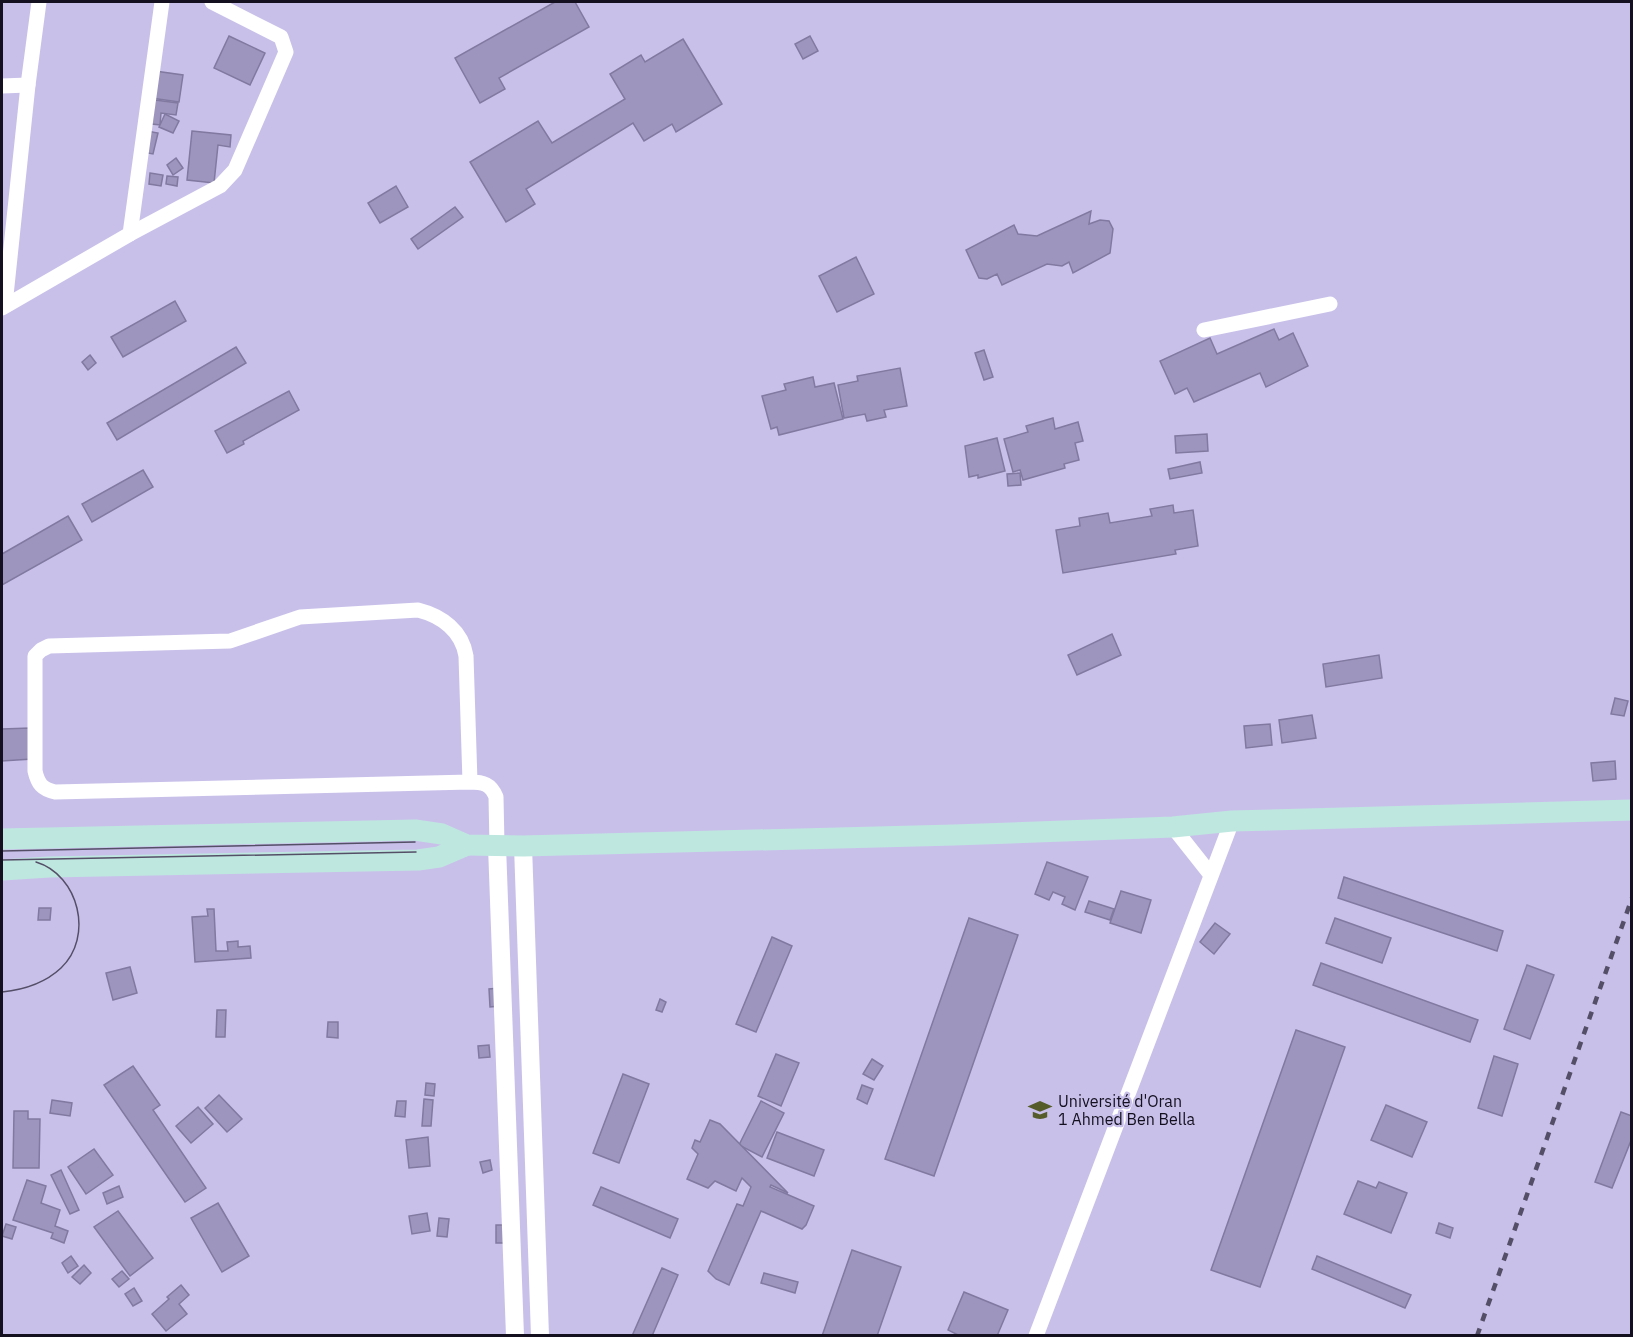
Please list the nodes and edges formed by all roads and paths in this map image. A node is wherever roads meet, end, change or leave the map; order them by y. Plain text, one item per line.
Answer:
1 (39, 2) edge
2 (162, 2) edge
3 (212, 2) edge
4 (28, 85) junction
5 (2, 86) edge
6 (8, 227) edge
7 (130, 234) junction
8 (1330, 304) dead end
9 (3, 307) edge
10 (1204, 330) dead end
11 (470, 782) junction
12 (1632, 810) edge
13 (1232, 821) junction
14 (1173, 827) junction
15 (2, 839) edge
16 (467, 845) junction
17 (497, 846) junction
18 (523, 846) junction
19 (2, 870) edge
20 (1211, 875) junction
21 (515, 1335) edge
22 (540, 1335) edge
23 (1036, 1335) edge

1 - 4 street
2 - 7 street
3 - 7 street
4 - 5 street
4 - 6 street
6 - 9 street
7 - 9 street
8 - 10 street
11 - 11 street
11 - 17 street
12 - 13 main road
13 - 14 main road
13 - 20 street
14 - 18 main road
14 - 20 street
15 - 16 main road
16 - 17 main road
16 - 19 main road
17 - 18 main road
17 - 21 street
18 - 22 street
20 - 23 street

